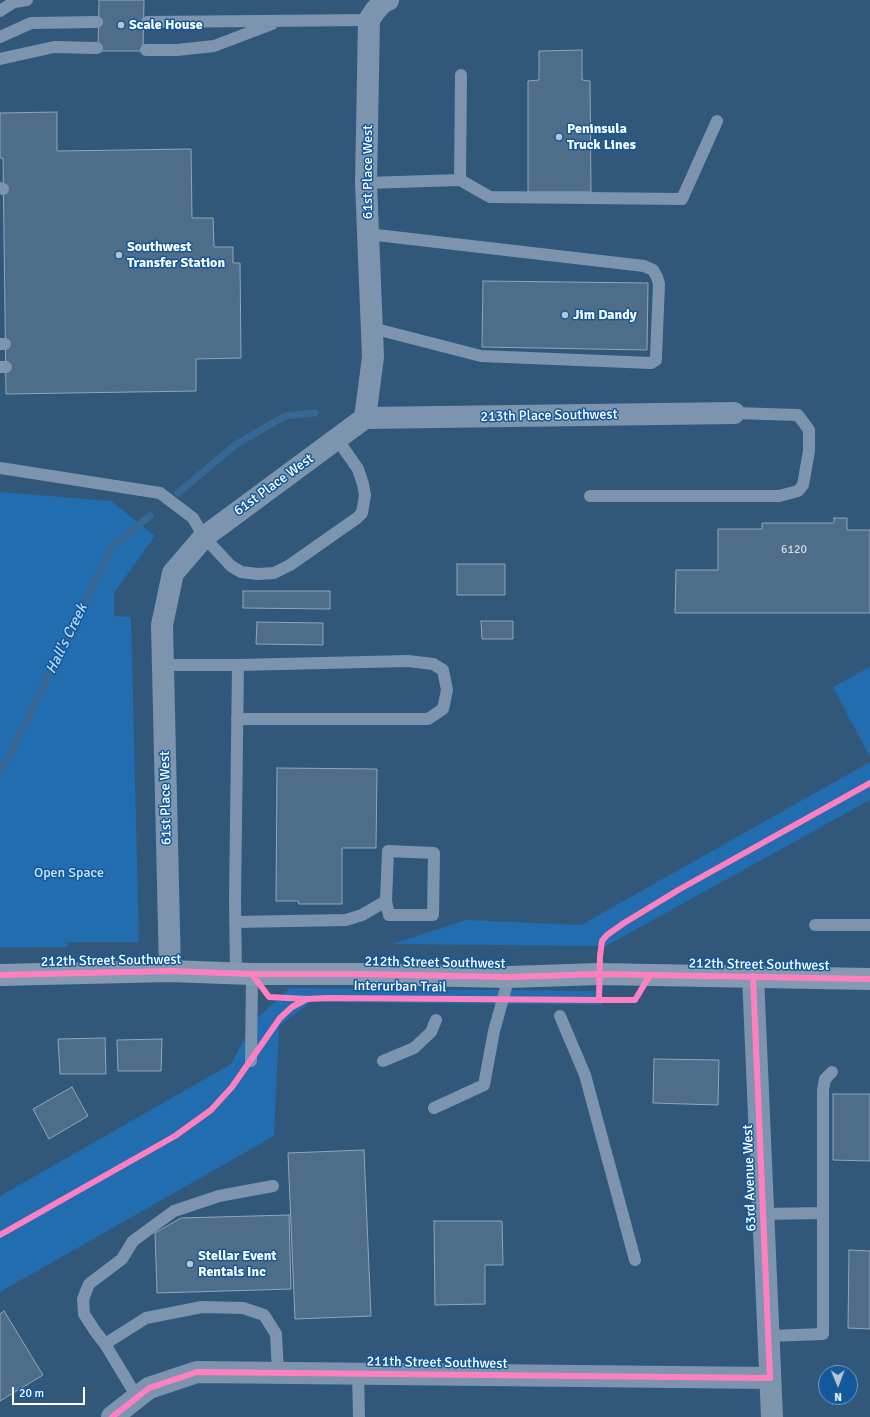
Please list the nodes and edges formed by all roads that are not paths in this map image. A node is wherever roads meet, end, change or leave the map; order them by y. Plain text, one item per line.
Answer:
1 (27, 0) edge
2 (377, 6) edge
3 (0, 11) edge
4 (278, 21) junction
5 (97, 22) dead end
6 (146, 22) dead end
7 (0, 37) edge
8 (97, 48) dead end
9 (146, 50) dead end
10 (0, 59) edge
11 (461, 74) dead end
12 (717, 121) dead end
13 (460, 180) junction
14 (366, 183) junction
15 (368, 234) junction
16 (372, 328) junction
17 (734, 413) joint
18 (365, 418) junction
19 (337, 439) junction
20 (0, 468) edge
21 (590, 496) dead end
22 (204, 536) junction
23 (163, 665) junction
24 (238, 665) junction
25 (237, 719) junction
26 (386, 901) junction
27 (235, 922) junction
28 (815, 925) dead end
29 (870, 925) edge
30 (170, 971) junction
31 (244, 974) junction
32 (0, 975) edge
33 (753, 976) junction
34 (509, 977) junction
35 (870, 979) edge
36 (560, 1016) dead end
37 (436, 1020) dead end
38 (251, 1061) dead end
39 (383, 1061) dead end
40 (832, 1072) dead end
41 (434, 1108) dead end
42 (273, 1186) dead end
43 (763, 1214) junction
44 (823, 1214) junction
45 (635, 1260) dead end
46 (768, 1336) junction
47 (105, 1344) junction
48 (278, 1373) junction
49 (358, 1374) junction
50 (770, 1378) junction
51 (137, 1397) junction
52 (113, 1416) edge
53 (359, 1417) edge
54 (772, 1417) edge

1 - 3 lane
2 - 4 lane
2 - 14 street, 61st Place West
4 - 6 lane
4 - 9 lane
5 - 7 lane
8 - 10 lane
11 - 13 lane
12 - 13 lane
13 - 14 lane
14 - 15 street, 61st Place West
15 - 16 street, 61st Place West
15 - 16 lane
16 - 18 street, 61st Place West
17 - 18 street, 213th Place Southwest
17 - 21 lane
18 - 19 street, 61st Place West
19 - 22 street, 61st Place West
19 - 22 lane
20 - 22 lane
22 - 23 street, 61st Place West
23 - 24 lane
23 - 30 street, 61st Place West
24 - 25 lane
24 - 25 lane
25 - 27 lane
26 - 26 lane
26 - 27 lane
27 - 31 lane
28 - 29 lane
30 - 31 main road, 212th Street Southwest
30 - 32 main road, 212th Street Southwest
31 - 34 main road, 212th Street Southwest
31 - 38 lane
33 - 34 main road, 212th Street Southwest
33 - 35 main road, 212th Street Southwest
33 - 43 street, 63rd Avenue West
34 - 41 lane
36 - 45 lane
37 - 39 lane
40 - 44 lane
42 - 47 lane
43 - 44 lane
43 - 46 street, 63rd Avenue West
44 - 46 lane
46 - 50 street, 63rd Avenue West
47 - 48 lane
47 - 51 lane
48 - 49 street, 211th Street Southwest
48 - 51 street, 211th Street Southwest
49 - 50 street, 211th Street Southwest
49 - 53 lane
50 - 54 street, 63rd Avenue West
51 - 52 street, 211th Street Southwest

